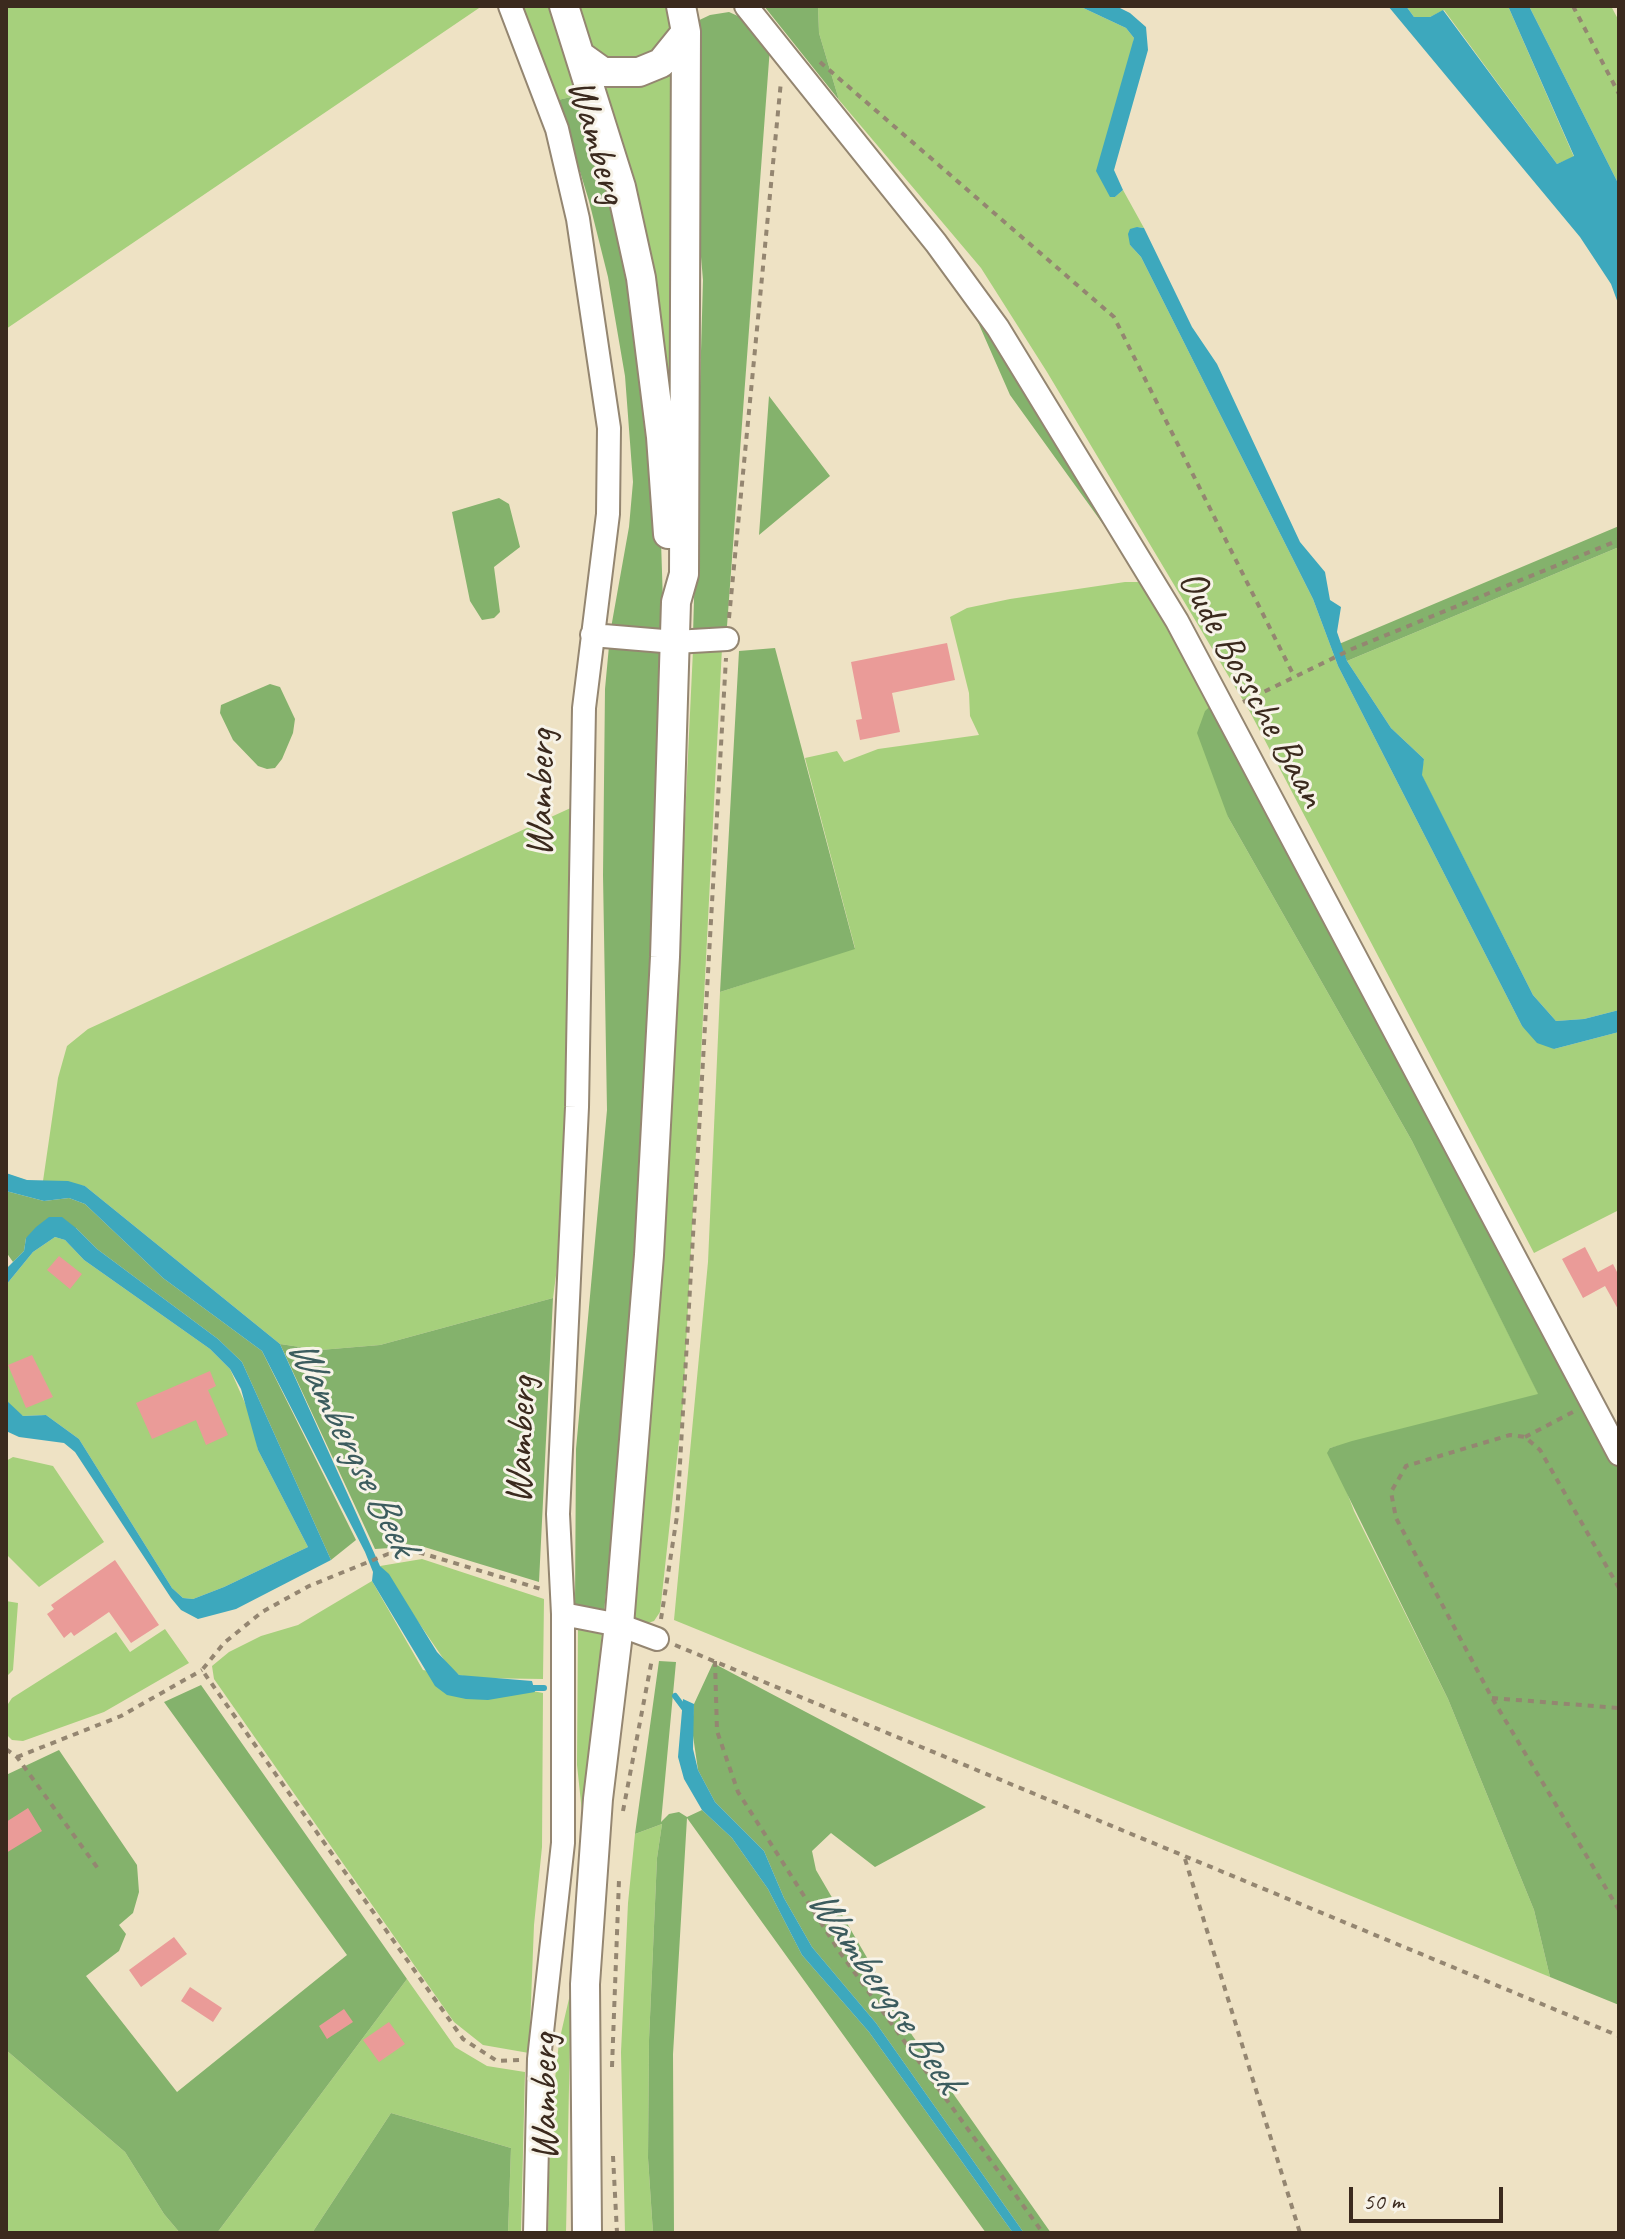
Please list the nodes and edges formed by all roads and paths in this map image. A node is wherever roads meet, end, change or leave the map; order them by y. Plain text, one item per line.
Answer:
1 (510, 6) edge
2 (564, 6) edge
3 (746, 6) edge
4 (1573, 6) edge
5 (686, 15) edge
6 (798, 54) junction
7 (582, 57) junction
8 (1619, 94) edge
9 (1619, 540) edge
10 (676, 602) junction
11 (592, 635) junction
12 (727, 639) junction
13 (675, 642) junction
14 (1294, 676) junction
15 (1224, 711) junction
16 (1590, 1402) junction
17 (1525, 1437) junction
18 (1619, 1454) edge
19 (1619, 1588) edge
20 (563, 1605) junction
21 (619, 1625) junction
22 (657, 1639) junction
23 (715, 1661) junction
24 (202, 1670) junction
25 (1492, 1698) junction
26 (1619, 1708) edge
27 (6, 1749) edge
28 (17, 1757) junction
29 (622, 1816) dead end
30 (1185, 1859) junction
31 (99, 1870) dead end
32 (619, 1875) dead end
33 (1619, 1910) edge
34 (1619, 2036) edge
35 (539, 2059) junction
36 (612, 2082) dead end
37 (612, 2142) dead end
38 (535, 2233) edge
39 (587, 2233) edge
40 (617, 2233) edge
41 (1043, 2233) edge
42 (1300, 2233) edge

1 - 11 street, Wamberg
2 - 7 main road, Wamberg
3 - 6 street, Oude Bossche Baan
4 - 8 path
5 - 7 main road
5 - 10 main road, Wamberg
6 - 12 path
6 - 14 path
6 - 15 street, Oude Bossche Baan
7 - 10 main road, Wamberg
9 - 14 path
10 - 13 main road, Wamberg
11 - 13 street
11 - 20 street, Wamberg
12 - 13 street
12 - 22 path
13 - 21 main road, Wamberg
14 - 15 path
15 - 16 street, Oude Bossche Baan
16 - 17 path
16 - 18 street, Oude Bossche Baan
17 - 19 path
17 - 25 path
20 - 21 street
20 - 24 path
20 - 35 street, Wamberg
21 - 22 street
21 - 39 main road, Wamberg
22 - 23 path
22 - 29 path
23 - 30 path
23 - 41 path
24 - 28 path
24 - 35 path, Wamberg
25 - 26 path
25 - 33 path
27 - 28 path
28 - 31 path
30 - 34 path
30 - 42 path
32 - 36 path
35 - 38 street, Wamberg
37 - 40 path

